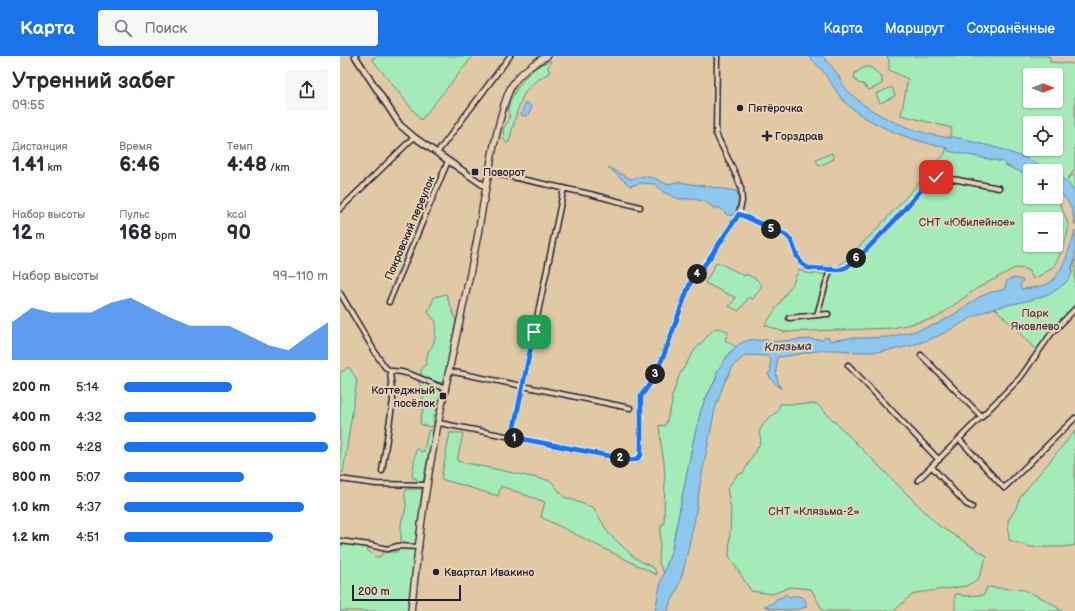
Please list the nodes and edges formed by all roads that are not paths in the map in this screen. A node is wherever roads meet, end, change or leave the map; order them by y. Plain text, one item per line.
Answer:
1 (354, 56) edge
2 (510, 56) edge
3 (547, 56) edge
4 (717, 56) edge
5 (414, 137) junction
6 (437, 153) junction
7 (448, 161) junction
8 (489, 172) junction
9 (486, 187) junction
10 (564, 188) junction
11 (999, 188) dead end
12 (640, 207) dead end
13 (340, 209) edge
14 (739, 214) junction
15 (830, 269) junction
16 (340, 294) edge
17 (389, 302) dead end
18 (1075, 308) edge
19 (828, 314) dead end
20 (817, 315) junction
21 (789, 318) dead end
22 (921, 355) dead end
23 (848, 365) dead end
24 (390, 371) junction
25 (449, 371) junction
26 (523, 386) junction
27 (446, 389) junction
28 (630, 408) dead end
29 (982, 417) junction
30 (1075, 418) edge
31 (439, 423) junction
32 (512, 437) junction
33 (959, 440) junction
34 (938, 460) junction
35 (932, 467) junction
36 (382, 471) dead end
37 (340, 479) edge
38 (918, 480) dead end
39 (426, 485) junction
40 (972, 507) dead end
41 (340, 541) edge
42 (419, 547) junction
43 (411, 611) edge

1 - 5 street
2 - 6 street
3 - 8 main road
4 - 14 street
5 - 6 street
5 - 13 street
6 - 7 street
7 - 9 street
7 - 17 street, Покровский переулок
8 - 9 main road
8 - 10 street
9 - 25 main road
10 - 12 street
10 - 26 street
11 - 15 street
14 - 15 street
14 - 32 street
15 - 20 street
16 - 24 street
18 - 29 street
19 - 20 street
20 - 21 street
22 - 29 street
23 - 34 street
24 - 27 street
24 - 36 street
25 - 26 street
25 - 27 main road
26 - 28 street
26 - 32 street
27 - 31 main road
29 - 33 street
30 - 33 street
31 - 32 street
31 - 39 main road
33 - 34 street
34 - 35 street
35 - 38 street
35 - 40 street
37 - 39 street
39 - 42 main road
41 - 42 street
42 - 43 main road

